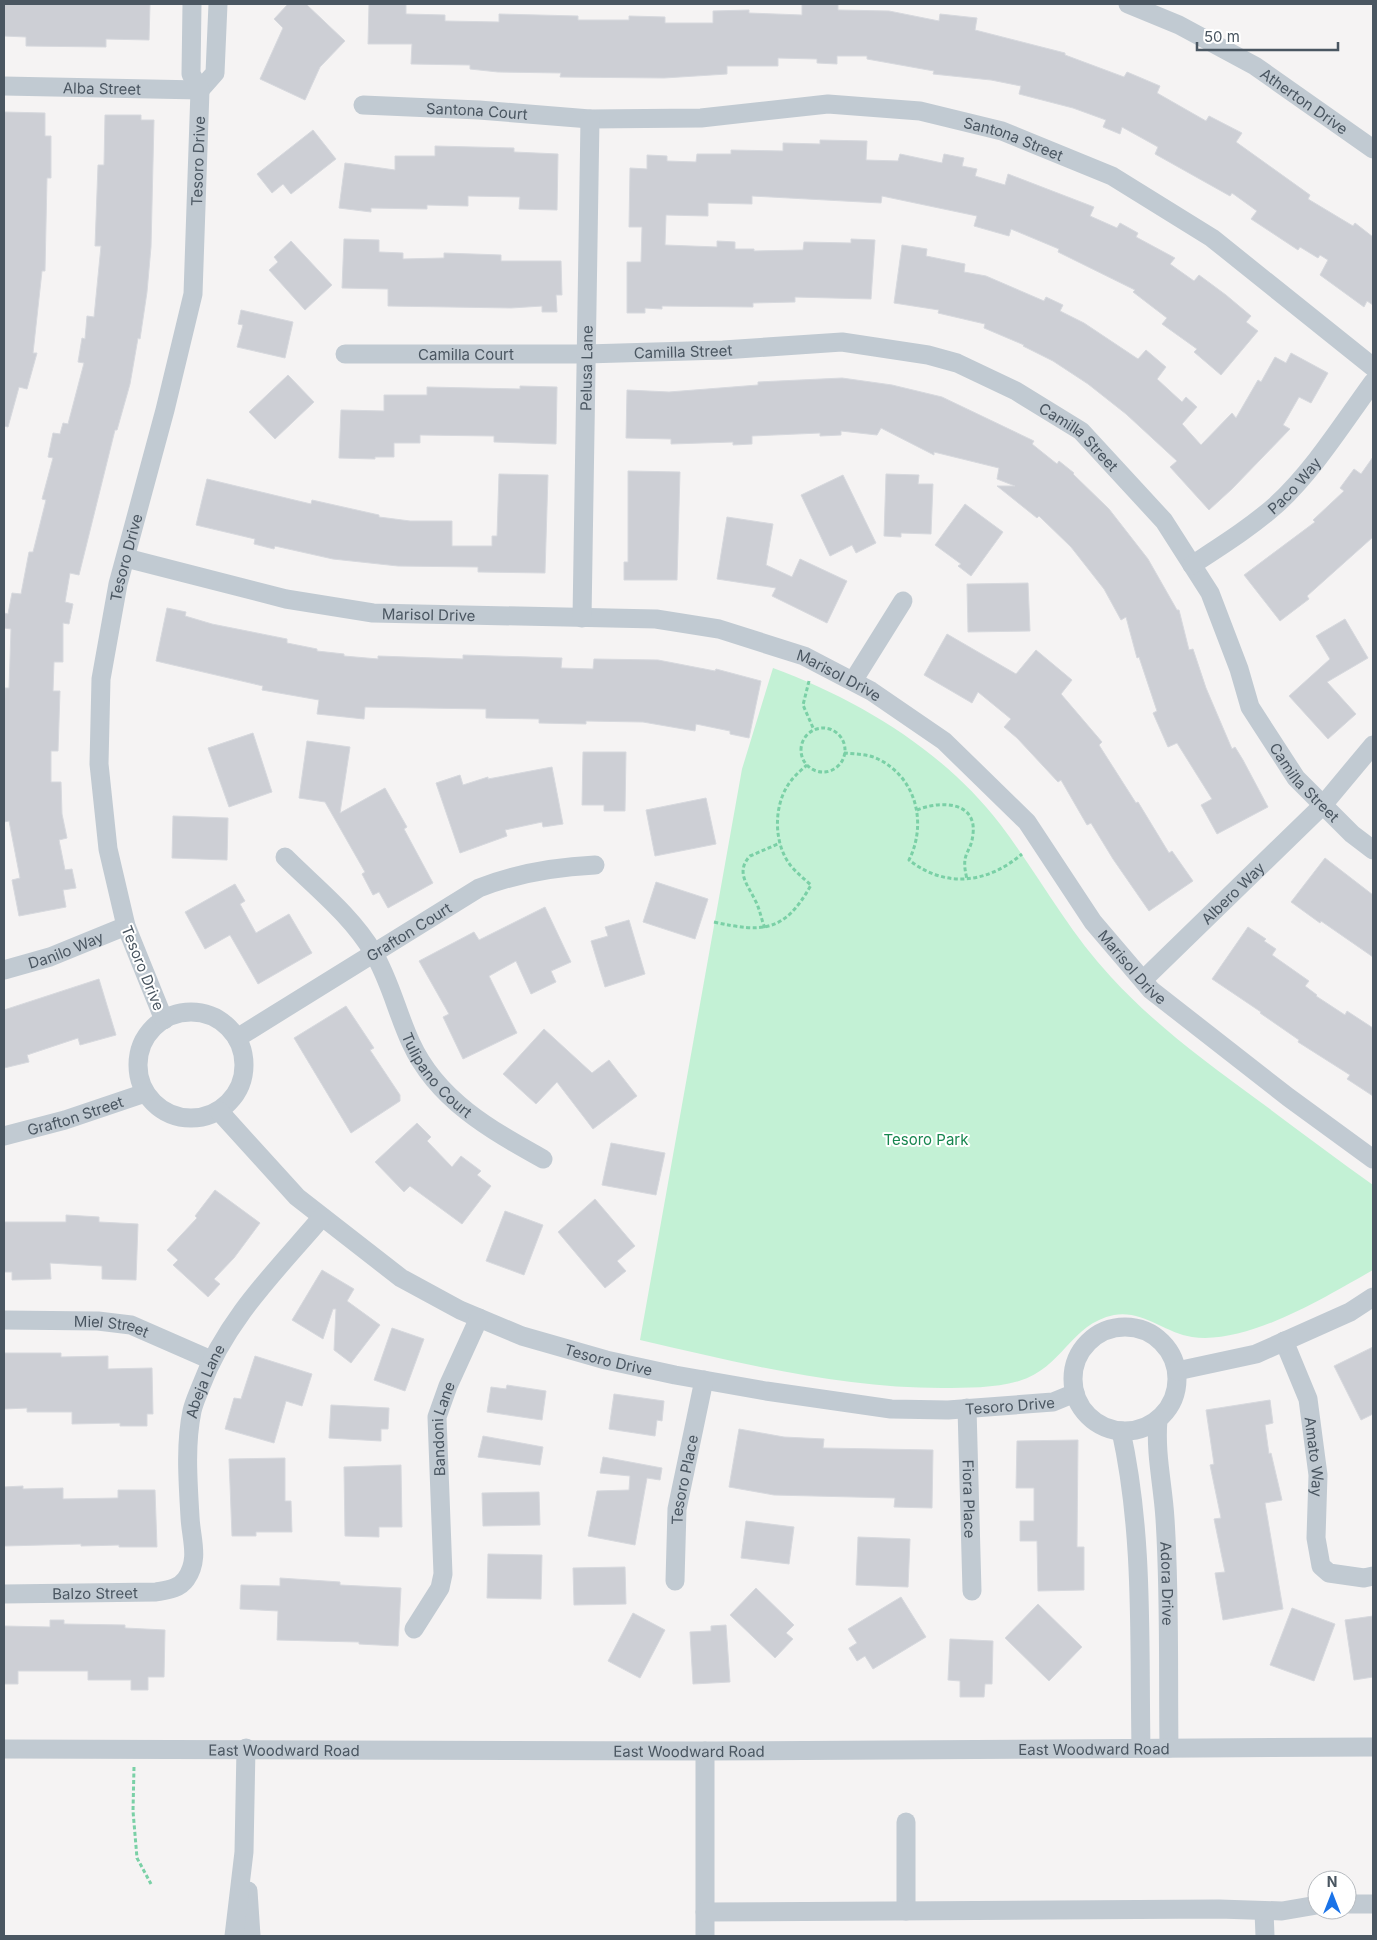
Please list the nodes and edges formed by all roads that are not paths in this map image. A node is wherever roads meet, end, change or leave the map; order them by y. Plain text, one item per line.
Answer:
1 (192, 4) edge
2 (218, 4) edge
3 (1128, 4) edge
4 (4, 86) edge
5 (200, 90) junction
6 (363, 105) dead end
7 (590, 119) junction
8 (1373, 149) edge
9 (345, 354) dead end
10 (586, 354) junction
11 (1373, 367) edge
12 (1373, 382) edge
13 (126, 558) junction
14 (1192, 565) junction
15 (903, 601) dead end
16 (582, 618) junction
17 (853, 681) junction
18 (1373, 745) edge
19 (1323, 805) junction
20 (1373, 850) edge
21 (285, 858) dead end
22 (595, 865) dead end
23 (126, 926) junction
24 (374, 953) junction
25 (4, 970) edge
26 (1142, 980) junction
27 (164, 1020) junction
28 (237, 1038) junction
29 (145, 1093) junction
30 (219, 1111) junction
31 (4, 1136) edge
32 (1373, 1159) edge
33 (543, 1160) dead end
34 (322, 1217) junction
35 (1373, 1297) edge
36 (479, 1318) junction
37 (4, 1320) edge
38 (1284, 1341) junction
39 (211, 1360) junction
40 (1177, 1371) junction
41 (704, 1380) junction
42 (1075, 1393) junction
43 (967, 1408) junction
44 (1158, 1420) junction
45 (1121, 1431) junction
46 (1373, 1576) edge
47 (185, 1581) joint
48 (675, 1581) dead end
49 (972, 1591) dead end
50 (4, 1594) edge
51 (414, 1629) dead end
52 (1373, 1747) edge
53 (246, 1748) junction
54 (1141, 1748) junction
55 (1170, 1748) junction
56 (4, 1749) edge
57 (704, 1751) junction
58 (906, 1822) dead end
59 (244, 1852) junction
60 (1357, 1904) edge
61 (1373, 1904) edge
62 (1307, 1907) edge
63 (906, 1911) junction
64 (705, 1912) junction
65 (1264, 1912) junction
66 (234, 1936) edge
67 (251, 1936) edge
68 (705, 1936) edge
69 (1265, 1936) edge

1 - 5 street, Tesoro Drive
2 - 5 street
3 - 8 street, Atherton Drive
4 - 5 street, Alba Street
5 - 13 street, Tesoro Drive
6 - 7 street, Santona Court
7 - 10 street, Pelusa Lane
7 - 11 street, Santona Street
9 - 10 street, Camilla Court
10 - 14 street, Camilla Street
10 - 16 street, Pelusa Lane
12 - 14 street, Paco Way
13 - 16 street, Marisol Drive
13 - 23 street, Tesoro Drive
14 - 19 street, Camilla Street
15 - 17 street
16 - 17 street, Marisol Drive
17 - 26 street, Marisol Drive
18 - 19 street, Albero Way
19 - 20 street, Camilla Street
19 - 26 street, Albero Way
21 - 24 street, Tulipano Court
22 - 24 street, Grafton Court
23 - 25 street, Danilo Way
23 - 27 street, Tesoro Drive
24 - 28 street, Grafton Court
24 - 33 street, Tulipano Court
26 - 32 street, Marisol Drive
27 - 28 street
27 - 29 street
28 - 30 street
29 - 30 street
29 - 31 street, Grafton Street
30 - 34 street, Tesoro Drive
34 - 36 street, Tesoro Drive
34 - 39 street, Abeja Lane
35 - 38 street
36 - 41 street, Tesoro Drive
36 - 51 street, Bandoni Lane
37 - 39 street, Miel Street
38 - 40 street
38 - 46 street, Amato Way
39 - 47 street, Abeja Lane
40 - 42 street
40 - 44 street
41 - 43 street, Tesoro Drive
41 - 48 street, Tesoro Place
42 - 43 street, Tesoro Drive
42 - 45 street
43 - 49 street, Fiora Place
44 - 45 street
44 - 55 street, Adora Drive
45 - 54 street, Adora Drive
47 - 50 street, Balzo Street
52 - 55 street, East Woodward Road
53 - 56 street, East Woodward Road
53 - 57 street, East Woodward Road
53 - 59 street
54 - 55 street, East Woodward Road
54 - 57 street, East Woodward Road
57 - 64 street
58 - 63 street
59 - 66 street
59 - 67 street
60 - 61 street
62 - 65 street
63 - 64 street
63 - 65 street
64 - 68 street
65 - 69 street

